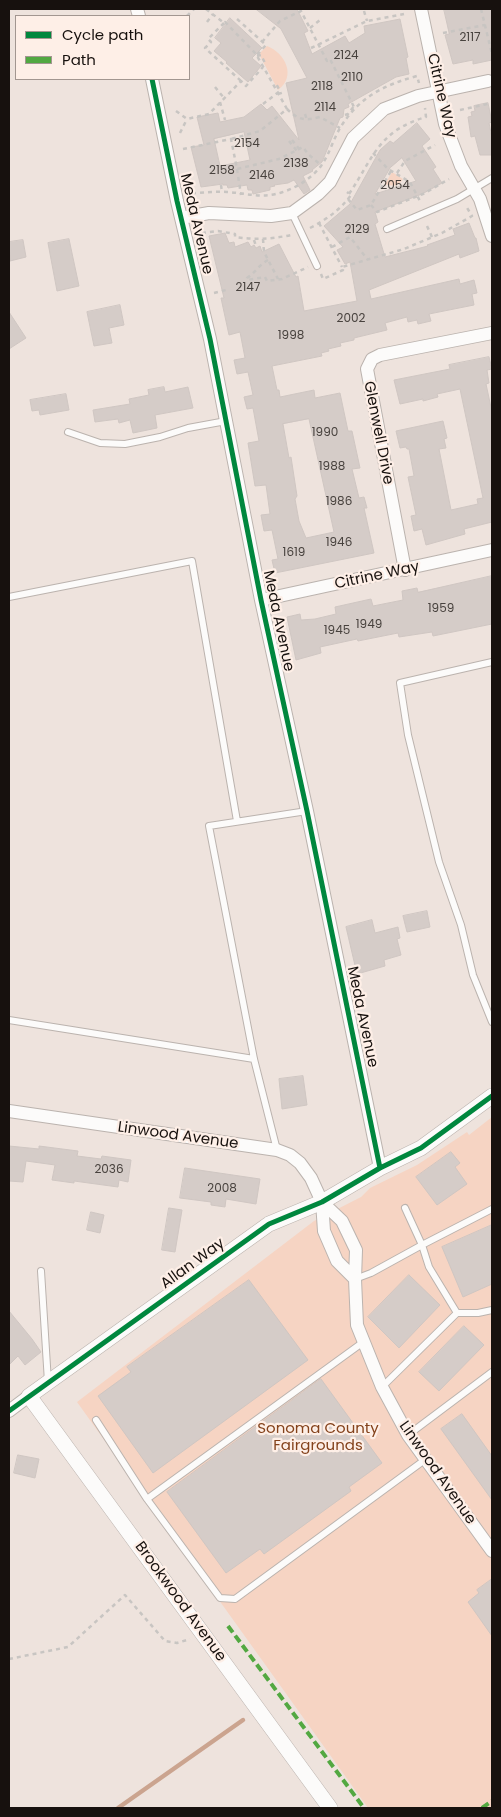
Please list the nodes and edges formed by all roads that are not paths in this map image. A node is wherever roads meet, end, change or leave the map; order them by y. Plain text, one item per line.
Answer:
1 (422, 9) edge
2 (152, 80) edge
3 (488, 81) dead end
4 (439, 91) junction
5 (492, 178) edge
6 (474, 188) junction
7 (292, 213) junction
8 (181, 218) junction
9 (387, 229) dead end
10 (492, 236) edge
11 (317, 266) road end
12 (492, 333) edge
13 (226, 420) junction
14 (68, 432) dead end
15 (492, 550) edge
16 (405, 570) junction
17 (9, 597) edge
18 (260, 600) junction
19 (492, 662) edge
20 (306, 811) junction
21 (238, 821) junction
22 (490, 1012) edge
23 (9, 1020) edge
24 (492, 1022) edge
25 (254, 1059) junction
26 (492, 1096) edge
27 (9, 1111) edge
28 (276, 1150) junction
29 (380, 1168) junction
30 (322, 1202) junction
31 (405, 1208) dead end
32 (492, 1209) edge
33 (422, 1244) junction
34 (41, 1271) dead end
35 (355, 1279) junction
36 (492, 1310) edge
37 (457, 1312) junction
38 (362, 1342) junction
39 (492, 1372) edge
40 (48, 1383) junction
41 (382, 1387) junction
42 (30, 1396) junction
43 (9, 1411) edge
44 (96, 1420) dead end
45 (408, 1435) junction
46 (426, 1458) junction
47 (147, 1499) junction
48 (492, 1551) edge
49 (330, 1808) edge

1 - 4 street, Citrine Way
2 - 8 street, Meda Avenue
3 - 4 street
4 - 6 street, Citrine Way
4 - 7 street
5 - 6 lane
6 - 9 lane
6 - 10 street, Citrine Way
7 - 8 street
7 - 11 lane
8 - 13 street, Meda Avenue
12 - 16 street, Glenwell Drive
13 - 14 lane
13 - 18 street, Meda Avenue
15 - 16 street, Citrine Way
16 - 18 street, Citrine Way
17 - 21 lane
18 - 20 street, Meda Avenue
19 - 22 lane
20 - 21 lane
20 - 29 street, Meda Avenue
21 - 25 lane
22 - 24 lane
23 - 25 lane
25 - 28 lane
26 - 29 street, Allan Way
27 - 28 street, Linwood Avenue
28 - 30 street, Linwood Avenue
29 - 30 street, Allan Way
30 - 35 street, Linwood Avenue
30 - 35 street, Linwood Avenue
30 - 40 street, Allan Way
31 - 33 lane
32 - 33 lane
33 - 35 lane
33 - 37 lane
34 - 40 lane
35 - 38 street, Linwood Avenue
36 - 37 lane
37 - 41 lane
38 - 41 street, Linwood Avenue
38 - 47 lane
39 - 45 lane
40 - 42 street, Allan Way
41 - 45 street, Linwood Avenue
42 - 43 street
42 - 49 street, Brookwood Avenue
44 - 47 lane
45 - 46 street, Linwood Avenue
46 - 47 lane
46 - 48 street, Linwood Avenue

